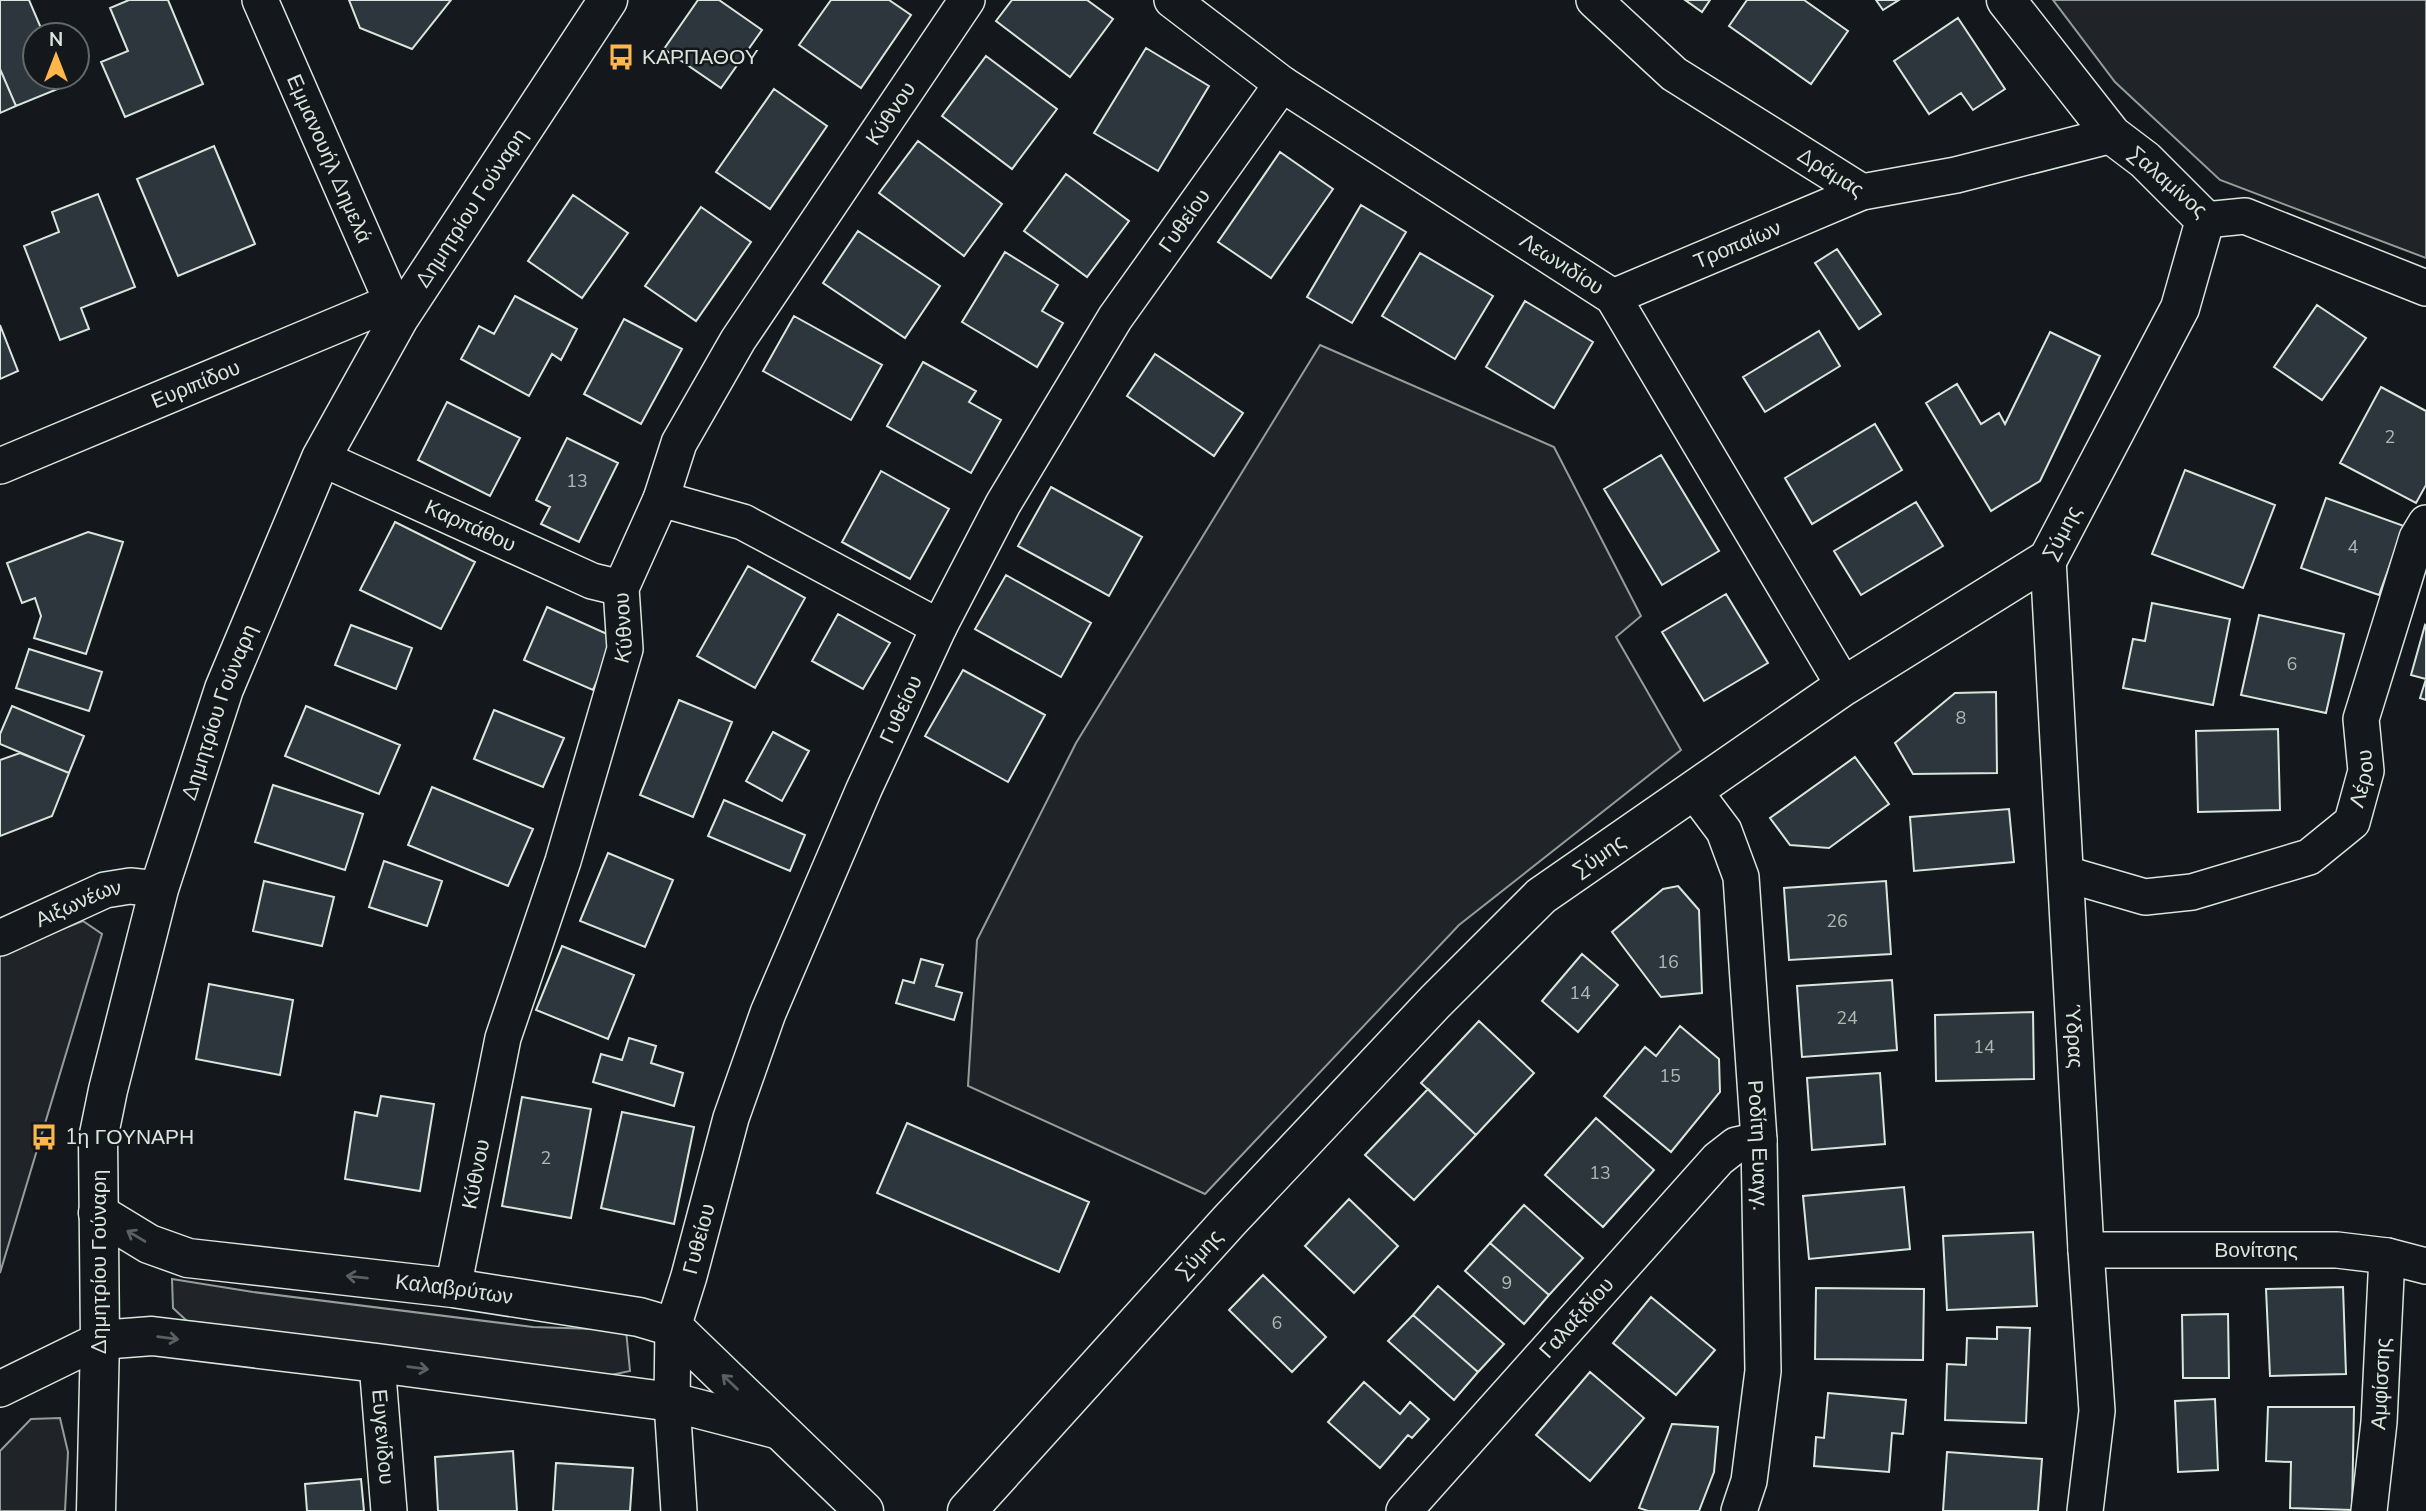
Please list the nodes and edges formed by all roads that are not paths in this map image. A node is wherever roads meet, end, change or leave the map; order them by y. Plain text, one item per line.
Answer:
1 (260, 0) edge
2 (608, 0) edge
3 (967, 0) edge
4 (1172, 0) edge
5 (1594, 0) edge
6 (2006, 0) edge
7 (1282, 84) junction
8 (2112, 135) junction
9 (1862, 192) junction
10 (2205, 220) junction
11 (2426, 288) edge
12 (1613, 297) junction
13 (395, 310) junction
14 (321, 458) junction
15 (0, 466) edge
16 (661, 499) junction
17 (2426, 523) edge
18 (2048, 559) junction
19 (621, 588) junction
20 (939, 627) junction
21 (1844, 686) junction
22 (1694, 790) junction
23 (2066, 874) junction
24 (159, 889) junction
25 (0, 938) edge
26 (1759, 1140) junction
27 (98, 1213) junction
28 (2086, 1250) junction
29 (2387, 1256) junction
30 (2426, 1266) edge
31 (453, 1288) junction
32 (673, 1327) junction
33 (100, 1340) junction
34 (377, 1363) junction
35 (0, 1389) edge
36 (672, 1402) junction
37 (779, 1429) junction
38 (96, 1511) edge
39 (389, 1511) edge
40 (679, 1511) edge
41 (864, 1511) edge
42 (967, 1511) edge
43 (1404, 1511) edge
44 (1739, 1511) edge
45 (2085, 1511) edge
46 (2370, 1511) edge

1 - 13 street, Εμμανουήλ Δημελά
2 - 13 street, Δημητρίου Γούναρη
3 - 16 street, Κύθνου
4 - 7 street, Λεωνιδίου
5 - 9 street, Δράμας
6 - 8 street, Σαλαμίνος
7 - 12 street, Λεωνιδίου
7 - 20 street, Γυθείου
8 - 9 street, Δράμας
8 - 10 street, Σαλαμίνος
9 - 12 street, Τροπαίων
10 - 11 street, Σαλαμίνος
10 - 18 street, Σύμης
12 - 21 street, Λεωνιδίου
13 - 14 street, Δημητρίου Γούναρη
13 - 15 street, Ευριπίδου
14 - 19 street, Καρπάθου
14 - 24 street, Δημητρίου Γούναρη
16 - 19 street, Κύθνου
16 - 20 street
17 - 23 street, Λέρου
18 - 21 street, Σύμης
18 - 23 street, Ύδρας
19 - 31 street, Κύθνου
20 - 32 street, Γυθείου
21 - 22 street, Σύμης
22 - 26 street, Ροδίτη Ευαγγ.
22 - 42 street, Σύμης
23 - 28 street, Ύδρας
24 - 25 street, Αιξωνέων
24 - 27 street, Δημητρίου Γούναρη
26 - 43 street, Γαλαξιδίου
26 - 44 street, Ροδίτη Ευαγγ.
31 -> 27 street, Καλαβρύτων
27 - 33 street, Δημητρίου Γούναρη
28 - 29 street, Βονίτσης
28 - 45 street, Ύδρας
29 - 30 street, Βονίτσης
29 - 46 street, Αμφίσσης
31 - 32 street, Καλαβρύτων
32 - 36 street, Γυθείου
37 -> 32 street, Καλαβρύτων
33 -> 34 street, Καλαβρύτων
33 - 35 street
33 - 38 street, Δημητρίου Γούναρη
34 -> 36 street, Καλαβρύτων
34 - 39 street, Ευγενίδου
36 - 37 street, Καλαβρύτων
36 - 40 street, Γυθείου
37 - 41 street, Καλαβρύτων

